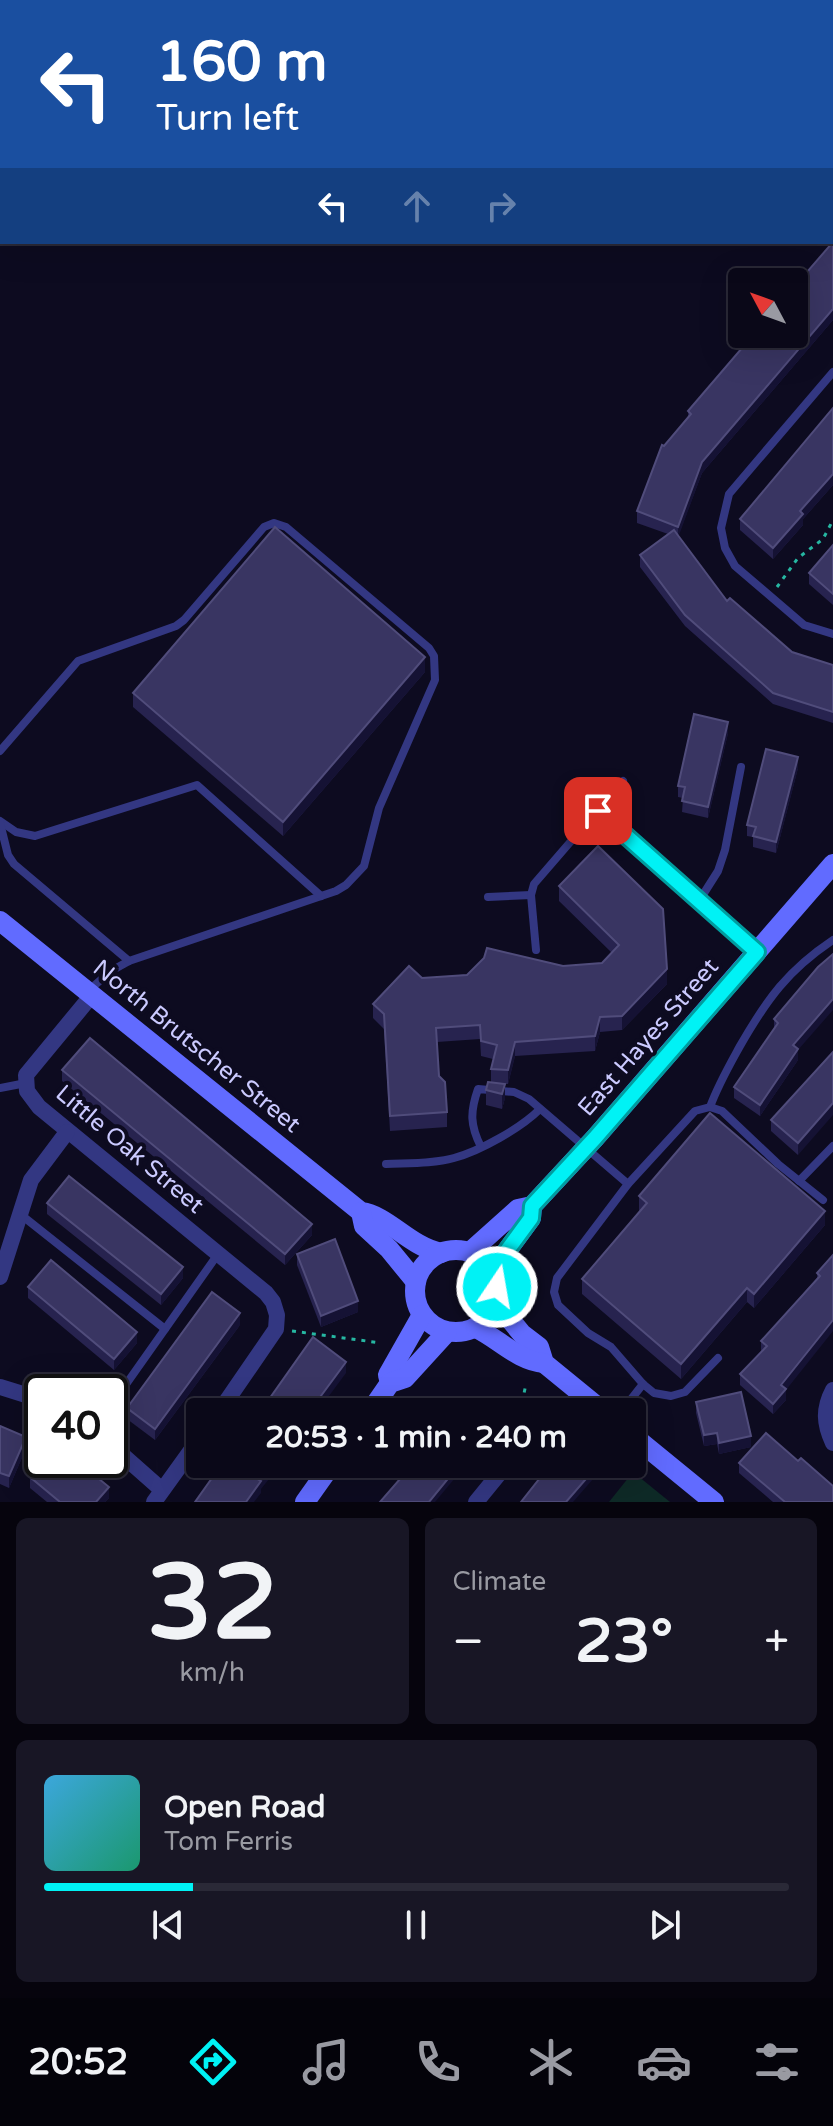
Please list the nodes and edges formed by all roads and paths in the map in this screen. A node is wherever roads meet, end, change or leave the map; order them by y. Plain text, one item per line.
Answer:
1 (833, 372) edge
2 (833, 520) edge
3 (770, 596) junction
4 (833, 634) edge
5 (0, 751) edge
6 (741, 767) dead end
7 (623, 781) dead end
8 (598, 811) junction
9 (0, 822) edge
10 (832, 866) edge
11 (531, 895) junction
12 (321, 896) junction
13 (488, 897) dead end
14 (699, 901) junction
15 (0, 921) edge
16 (833, 940) edge
17 (536, 950) dead end
18 (757, 952) junction
19 (129, 961) junction
20 (90, 993) junction
21 (26, 1083) junction
22 (0, 1088) edge
23 (710, 1107) junction
24 (540, 1109) junction
25 (67, 1132) junction
26 (833, 1146) edge
27 (481, 1147) junction
28 (584, 1149) junction
29 (386, 1164) dead end
30 (799, 1181) junction
31 (628, 1184) junction
32 (823, 1200) dead end
33 (532, 1206) junction
34 (361, 1212) junction
35 (20, 1214) junction
36 (470, 1252) junction
37 (441, 1253) junction
38 (218, 1254) junction
39 (492, 1271) junction
40 (0, 1277) edge
41 (416, 1282) junction
42 (496, 1302) junction
43 (422, 1315) junction
44 (476, 1328) junction
45 (165, 1329) junction
46 (276, 1329) junction
47 (447, 1332) junction
48 (381, 1343) dead end
49 (718, 1358) dead end
50 (544, 1363) junction
51 (128, 1381) edge
52 (390, 1383) junction
53 (526, 1384) dead end
54 (643, 1384) junction
55 (0, 1387) edge
56 (833, 1390) edge
57 (24, 1394) edge
58 (229, 1398) edge
59 (380, 1398) edge
60 (523, 1398) edge
61 (587, 1398) edge
62 (632, 1398) edge
63 (833, 1443) edge
64 (646, 1446) edge
65 (186, 1457) edge
66 (128, 1464) edge
67 (322, 1478) edge
68 (496, 1478) edge
69 (158, 1496) edge
70 (305, 1502) edge
71 (476, 1502) edge
72 (714, 1502) edge

1 - 3 lane
2 - 3 path
3 - 4 lane
5 - 12 lane
6 - 14 lane
7 - 8 lane
8 - 11 lane
8 - 14 lane
9 - 12 lane
9 - 19 lane
10 - 18 street, East Hayes Street
11 - 13 lane
11 - 17 lane
12 - 19 lane
14 - 18 lane
15 - 20 street, North Brutscher Street
16 - 23 lane
18 - 28 street, East Hayes Street
19 - 20 lane
20 - 21 street, Little Oak Street
20 - 34 street, North Brutscher Street
21 - 22 lane
21 - 25 street, Little Oak Street
23 - 30 lane
23 - 31 lane
24 - 27 lane
24 - 27 lane
24 - 28 lane
25 - 35 street
25 - 38 street, Little Oak Street
26 - 30 lane
27 - 29 lane
28 - 31 lane
28 - 33 street, East Hayes Street
30 - 32 lane
31 - 54 lane
33 - 36 street, East Hayes Street
33 - 39 street, East Hayes Street
34 - 37 street, North Brutscher Street
34 - 41 street, North Brutscher Street
35 - 40 street
35 - 45 lane
36 - 37 street
36 - 39 street
37 - 41 street
38 - 45 lane
38 - 46 street, Little Oak Street
39 - 42 street
41 - 43 street
42 - 44 street
42 - 50 street
43 - 47 street
43 - 52 street
44 - 47 street
44 - 50 street
45 - 51 lane
46 - 48 path
46 - 58 street
47 - 52 street
49 - 54 lane
50 - 61 street
52 - 59 street
53 - 60 path
54 - 62 lane
55 - 57 street
56 - 63 street
64 - 72 street
65 - 69 street
66 - 69 street
67 - 70 street
68 - 71 street

